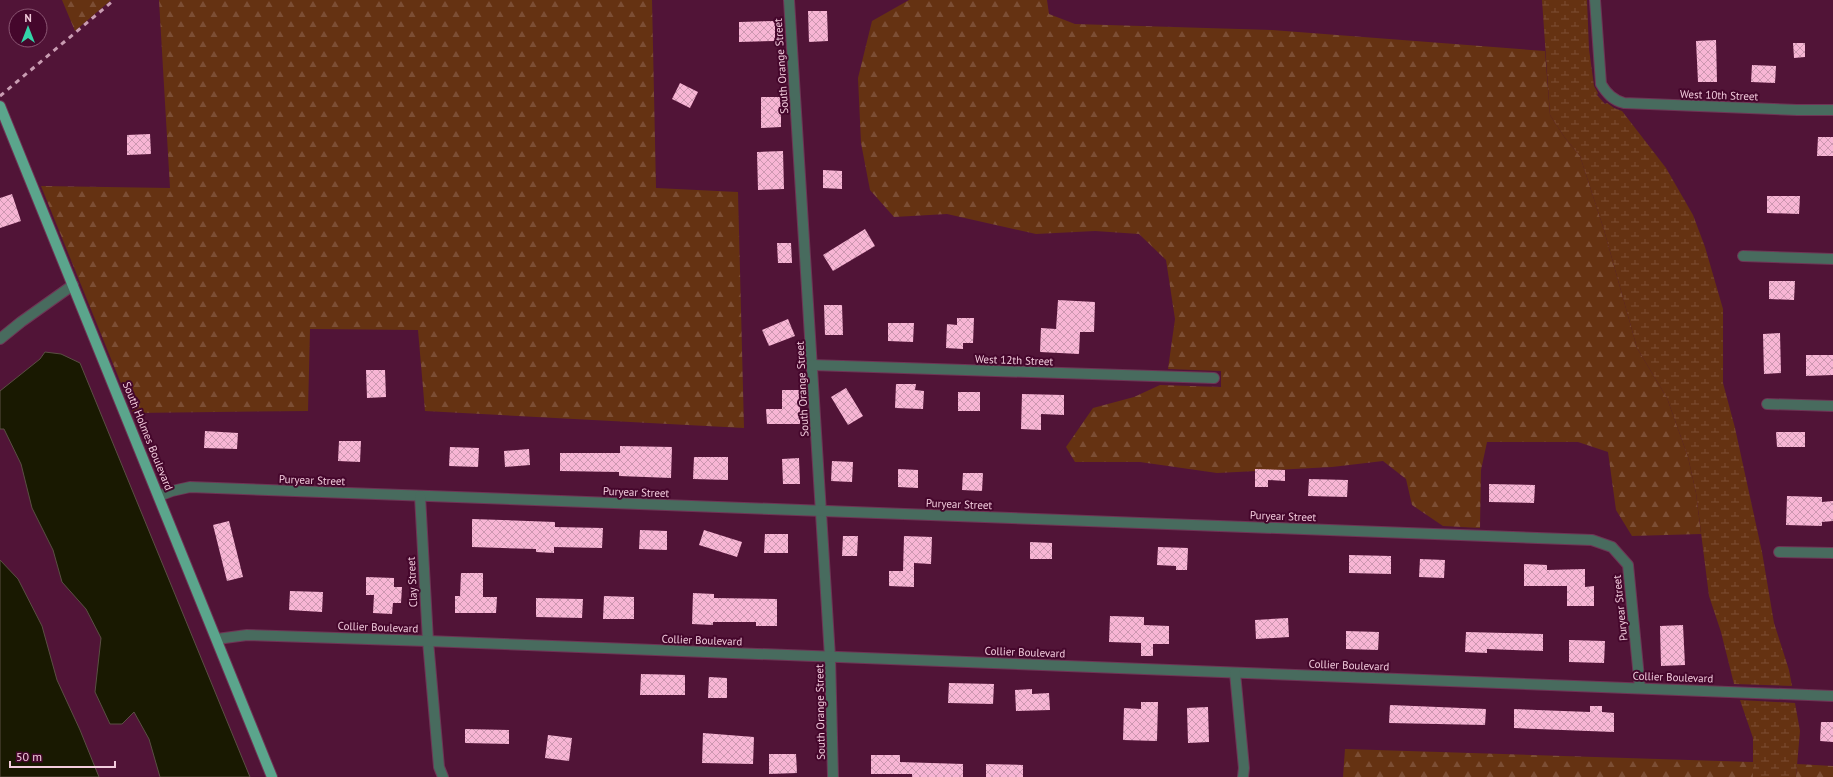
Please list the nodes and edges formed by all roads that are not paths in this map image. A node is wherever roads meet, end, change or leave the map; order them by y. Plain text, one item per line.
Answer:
1 (789, 0) edge
2 (1595, 0) edge
3 (0, 106) edge
4 (1833, 110) edge
5 (1743, 256) dead end
6 (1833, 258) edge
7 (73, 285) junction
8 (0, 339) edge
9 (812, 365) junction
10 (1214, 378) dead end
11 (1767, 404) dead end
12 (1833, 406) edge
13 (159, 496) junction
14 (420, 496) junction
15 (821, 510) junction
16 (1779, 552) dead end
17 (1833, 553) edge
18 (217, 639) junction
19 (428, 641) junction
20 (830, 657) junction
21 (1235, 673) junction
22 (1640, 688) junction
23 (1833, 696) edge
24 (272, 777) edge
25 (442, 777) edge
26 (833, 777) edge
27 (1243, 777) edge

1 - 9 street, South Orange Street
2 - 4 street, West 10th Street
3 - 7 main road, South Holmes Boulevard
5 - 6 street
7 - 8 street
7 - 13 main road, South Holmes Boulevard
9 - 10 street, West 12th Street
9 - 15 street, South Orange Street
11 - 12 street
13 - 14 street, Puryear Street
13 - 18 main road, South Holmes Boulevard
14 - 15 street, Puryear Street
14 - 19 street, Clay Street
15 - 20 street, South Orange Street
15 - 22 street, Puryear Street
16 - 17 street
18 - 19 street, Collier Boulevard
18 - 24 main road, South Holmes Boulevard
19 - 20 street, Collier Boulevard
19 - 25 street, Clay Street
20 - 21 street, Collier Boulevard
20 - 26 street, South Orange Street
21 - 22 street, Collier Boulevard
21 - 27 street
22 - 23 street, Collier Boulevard

